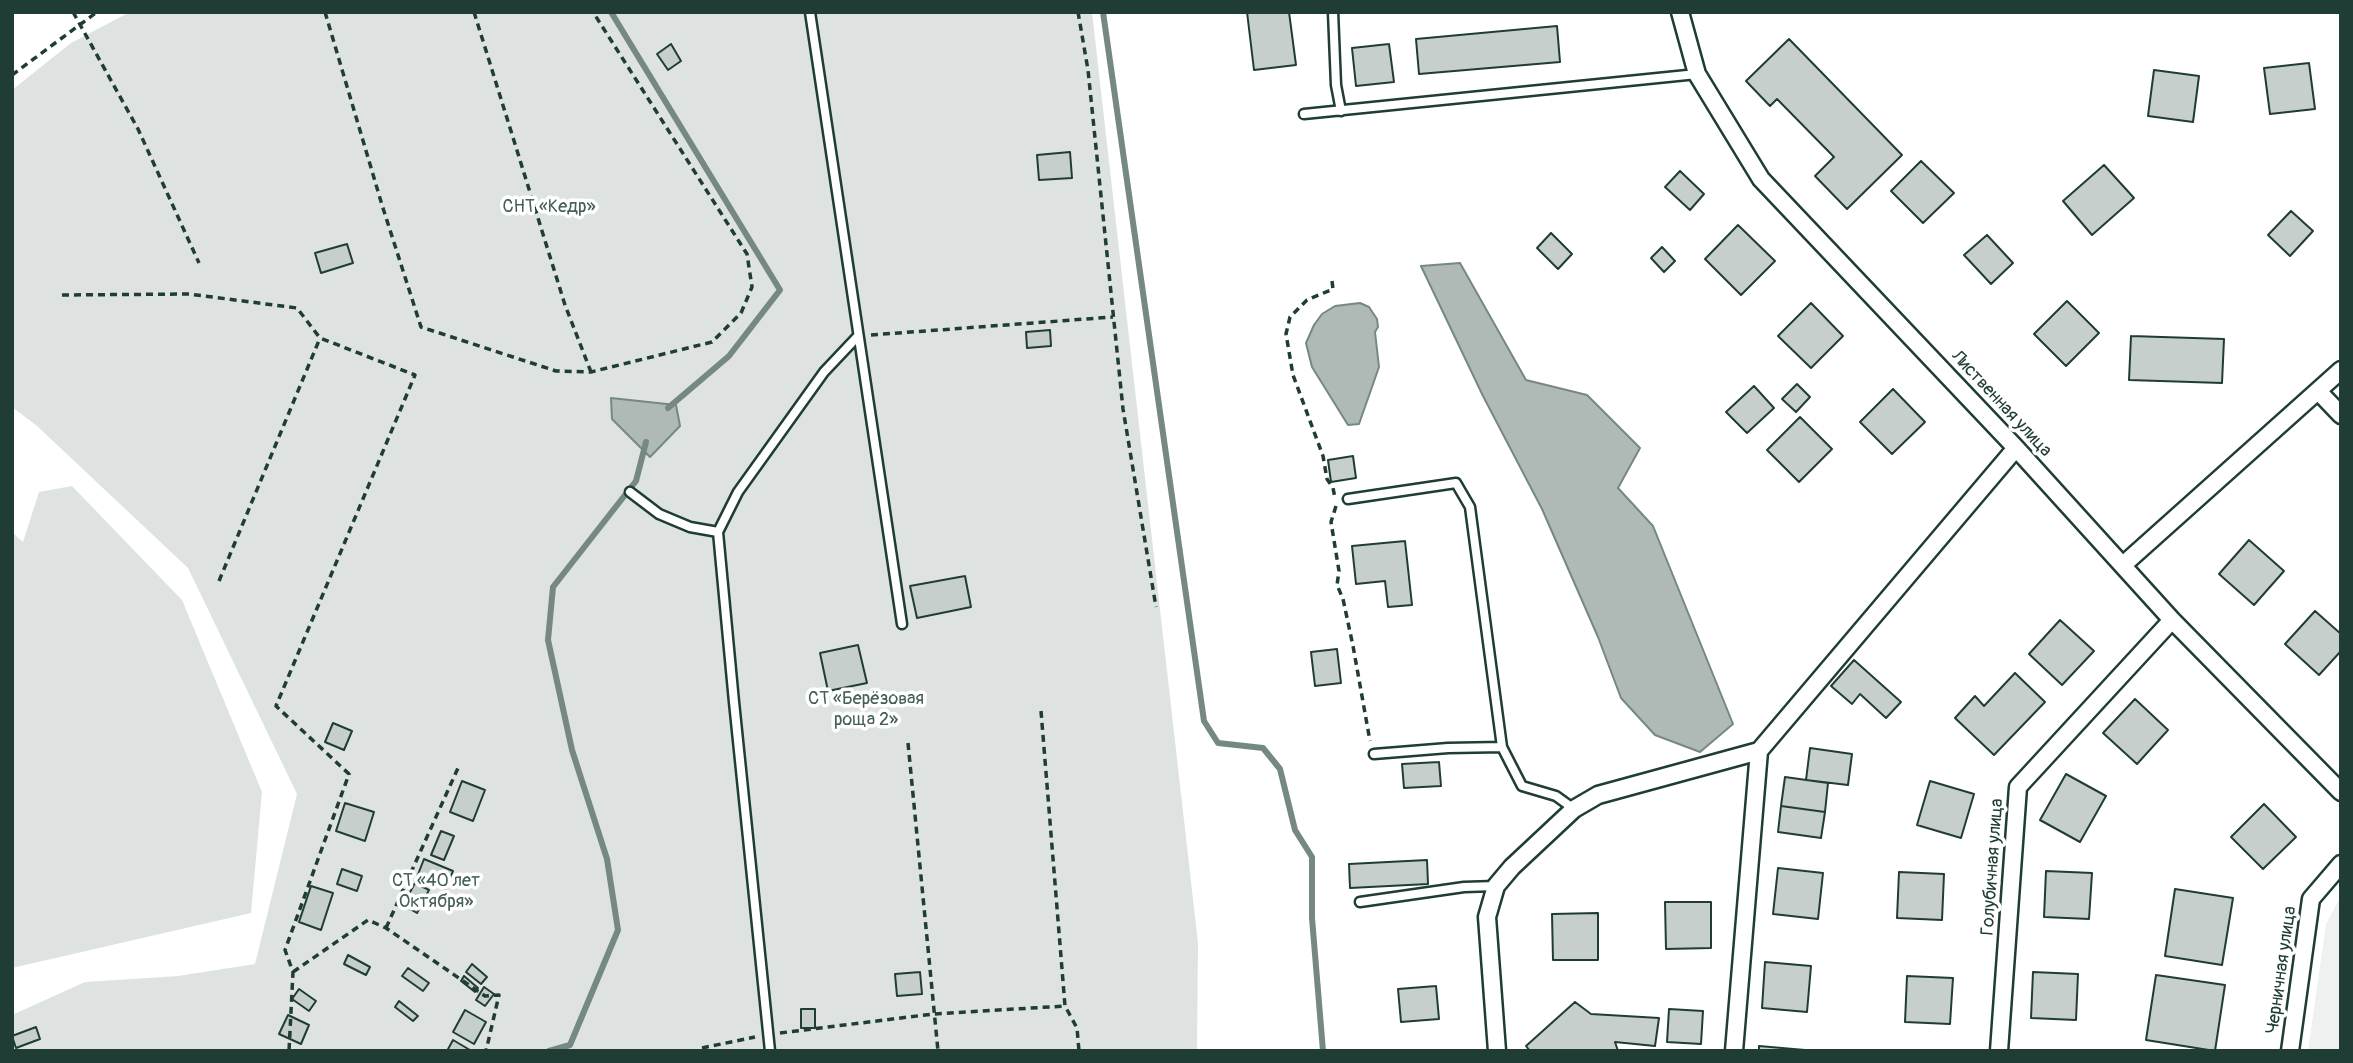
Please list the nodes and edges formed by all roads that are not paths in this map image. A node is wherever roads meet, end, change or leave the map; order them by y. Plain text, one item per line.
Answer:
1 (810, 12) edge
2 (1333, 12) edge
3 (1680, 12) edge
4 (1696, 74) junction
5 (1341, 111) junction
6 (1304, 114) dead end
7 (858, 336) junction
8 (2341, 370) edge
9 (2318, 391) junction
10 (2341, 415) edge
11 (2016, 448) junction
12 (631, 492) dead end
13 (1348, 499) dead end
14 (718, 532) junction
15 (2123, 565) junction
16 (2172, 620) junction
17 (902, 624) dead end
18 (1502, 747) junction
19 (1759, 751) junction
20 (1374, 754) road end
21 (2341, 792) edge
22 (1574, 810) junction
23 (2341, 864) edge
24 (1496, 886) junction
25 (1360, 902) dead end
26 (771, 1051) edge
27 (1497, 1051) edge
28 (1734, 1051) edge
29 (1999, 1051) edge
30 (2290, 1051) edge

1 - 7 lane
2 - 5 lane
3 - 4 street, Лиственная улица
4 - 5 lane
4 - 11 street, Лиственная улица
5 - 6 lane
7 - 14 lane
7 - 17 lane
8 - 9 street
9 - 10 street
9 - 15 street
11 - 15 street, Лиственная улица
11 - 19 street
12 - 14 lane
13 - 18 lane
14 - 26 lane
15 - 16 street, Лиственная улица
16 - 21 street, Лиственная улица
16 - 29 street, Голубичная улица
18 - 20 lane
18 - 22 lane
19 - 22 street
19 - 28 street
22 - 24 street
23 - 30 street, Черничная улица
24 - 25 lane
24 - 27 street

